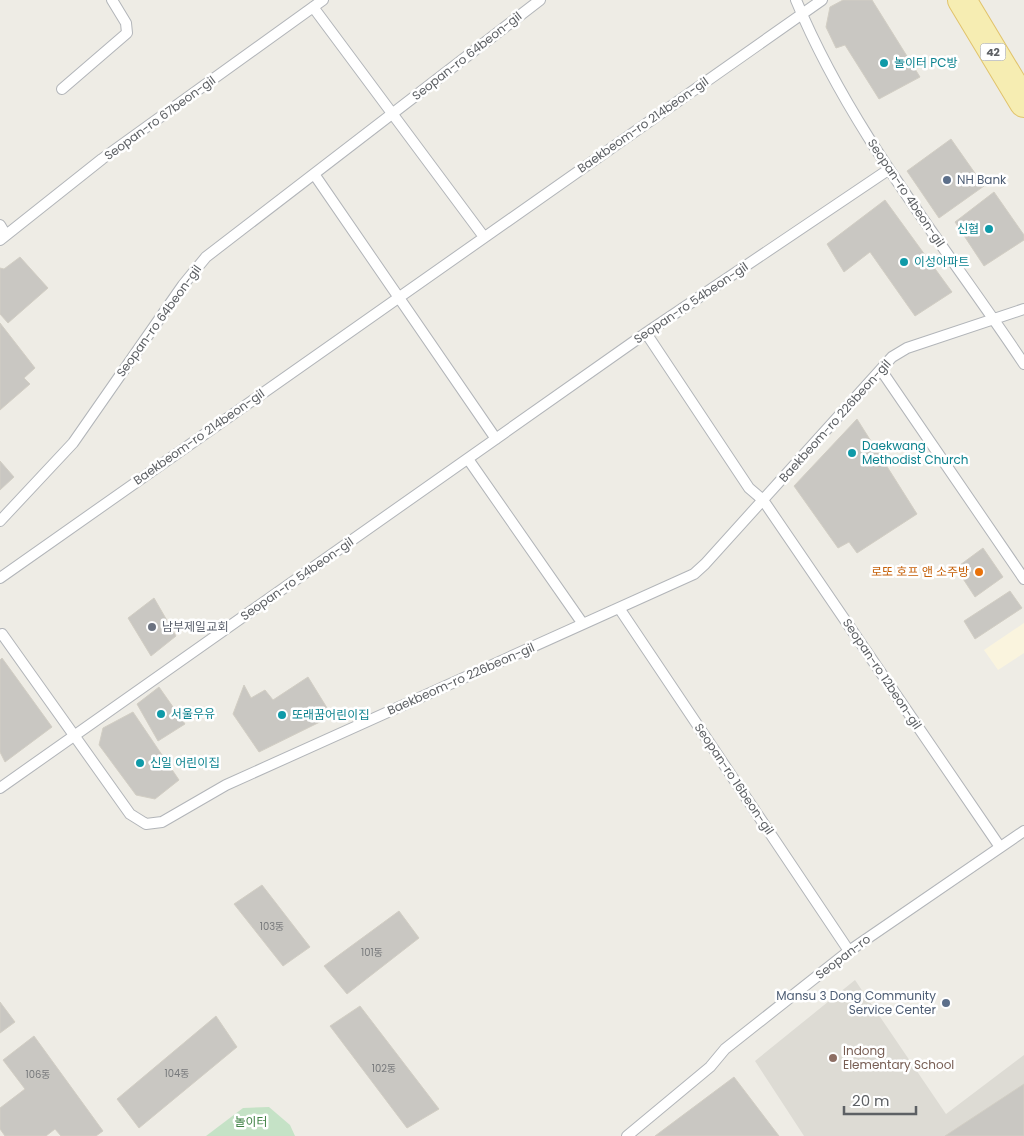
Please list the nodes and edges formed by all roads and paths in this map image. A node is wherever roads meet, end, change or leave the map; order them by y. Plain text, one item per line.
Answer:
1 (112, 0) edge
2 (323, 0) edge
3 (540, 0) edge
4 (796, 0) edge
5 (822, 0) edge
6 (962, 0) edge
7 (314, 7) junction
8 (802, 13) junction
9 (62, 89) dead end
10 (1024, 103) edge
11 (394, 112) junction
12 (888, 170) junction
13 (314, 174) junction
14 (0, 225) edge
15 (484, 236) junction
16 (3, 237) edge
17 (399, 297) junction
18 (1024, 310) edge
19 (994, 319) junction
20 (646, 334) junction
21 (1024, 364) edge
22 (881, 370) junction
23 (496, 439) junction
24 (468, 459) junction
25 (763, 500) junction
26 (0, 521) edge
27 (0, 578) edge
28 (1024, 579) edge
29 (618, 608) junction
30 (583, 624) junction
31 (2, 634) dead end
32 (74, 736) junction
33 (0, 788) edge
34 (1024, 831) edge
35 (1000, 848) junction
36 (849, 951) junction
37 (627, 1136) edge

1 - 9 lane
2 - 7 lane, Seopan-ro 67beon-gil
3 - 11 lane, Seopan-ro 64beon-gil
4 - 8 lane
5 - 8 lane, Baekbeom-ro 214beon-gil
6 - 10 main road, 42
7 - 11 lane
7 - 16 lane, Seopan-ro 67beon-gil
8 - 12 lane, Seopan-ro 4beon-gil
8 - 15 lane, Baekbeom-ro 214beon-gil
11 - 13 lane, Seopan-ro 64beon-gil
11 - 15 lane
12 - 19 lane, Seopan-ro 4beon-gil
12 - 20 lane, Seopan-ro 54beon-gil
13 - 17 lane
13 - 26 lane, Seopan-ro 64beon-gil
14 - 16 lane
15 - 17 lane, Baekbeom-ro 214beon-gil
17 - 23 lane
17 - 27 lane, Baekbeom-ro 214beon-gil
18 - 19 lane, Baekbeom-ro 226beon-gil
19 - 21 lane, Seopan-ro 4beon-gil
19 - 22 lane, Baekbeom-ro 226beon-gil
20 - 23 lane, Seopan-ro 54beon-gil
20 - 25 lane
22 - 25 lane, Baekbeom-ro 226beon-gil
22 - 28 lane
23 - 24 lane, Seopan-ro 54beon-gil
24 - 30 lane
24 - 32 lane, Seopan-ro 54beon-gil
25 - 29 lane, Baekbeom-ro 226beon-gil
25 - 35 lane, Seopan-ro 12beon-gil
29 - 30 lane, Baekbeom-ro 226beon-gil
29 - 36 lane, Seopan-ro 16beon-gil
30 - 32 lane, Baekbeom-ro 226beon-gil
31 - 32 lane, Baekbeom-ro 226beon-gil
32 - 33 lane, Seopan-ro 54beon-gil
34 - 35 lane, Seopan-ro
35 - 36 lane, Seopan-ro
36 - 37 lane, Seopan-ro

